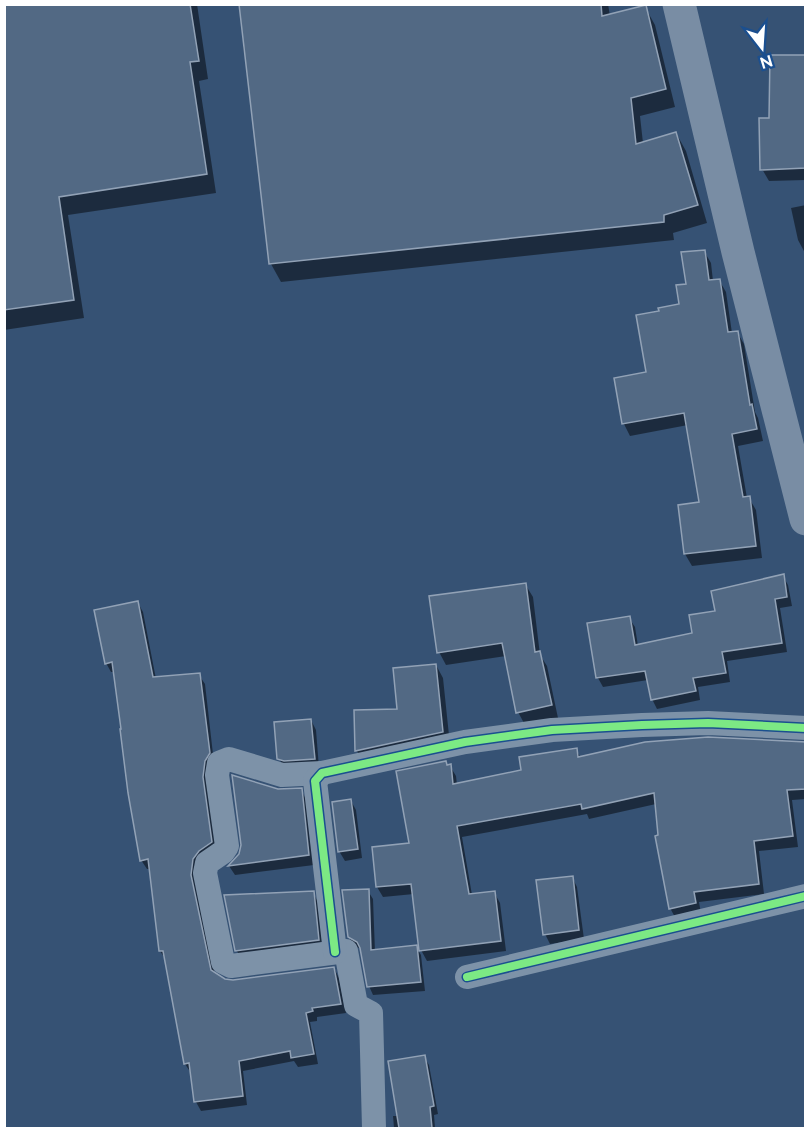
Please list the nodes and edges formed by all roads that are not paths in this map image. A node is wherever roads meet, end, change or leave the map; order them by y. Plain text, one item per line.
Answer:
1 (679, 4) edge
2 (799, 464) edge
3 (806, 519) edge
4 (806, 728) edge
5 (322, 773) junction
6 (806, 896) edge
7 (335, 952) junction
8 (467, 977) dead end
9 (374, 1128) edge

1 - 2 main road
2 - 3 main road
4 - 5 street
5 - 7 street
5 - 7 street
6 - 8 street
7 - 9 street

